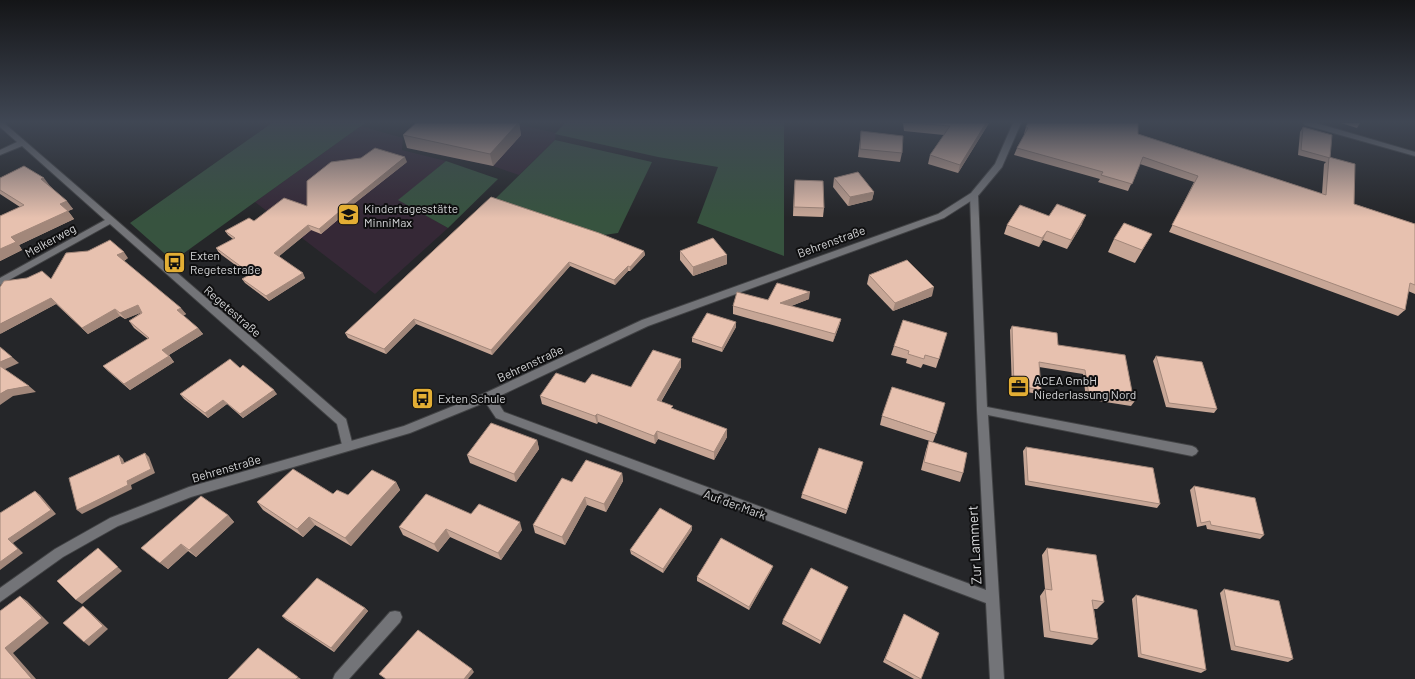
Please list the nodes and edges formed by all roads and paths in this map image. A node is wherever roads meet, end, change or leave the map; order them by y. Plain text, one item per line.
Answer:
1 (36, 155) edge
2 (1004, 155) edge
3 (974, 195) junction
4 (111, 220) junction
5 (0, 282) edge
6 (487, 397) junction
7 (982, 410) junction
8 (347, 446) junction
9 (1192, 451) dead end
10 (0, 596) edge
11 (992, 599) junction
12 (395, 617) dead end
13 (340, 679) edge
14 (997, 679) edge

1 - 4 street, Regetestraße
2 - 3 street, Behrenstraße
3 - 6 street, Behrenstraße
3 - 7 street, Zur Lammert
4 - 5 street, Melkerweg
4 - 8 street, Regetestraße
6 - 8 street, Behrenstraße
6 - 11 street, Auf der Mark
7 - 9 street
7 - 11 street, Zur Lammert
8 - 10 street, Behrenstraße
11 - 14 street, Zur Lammert
12 - 13 street

